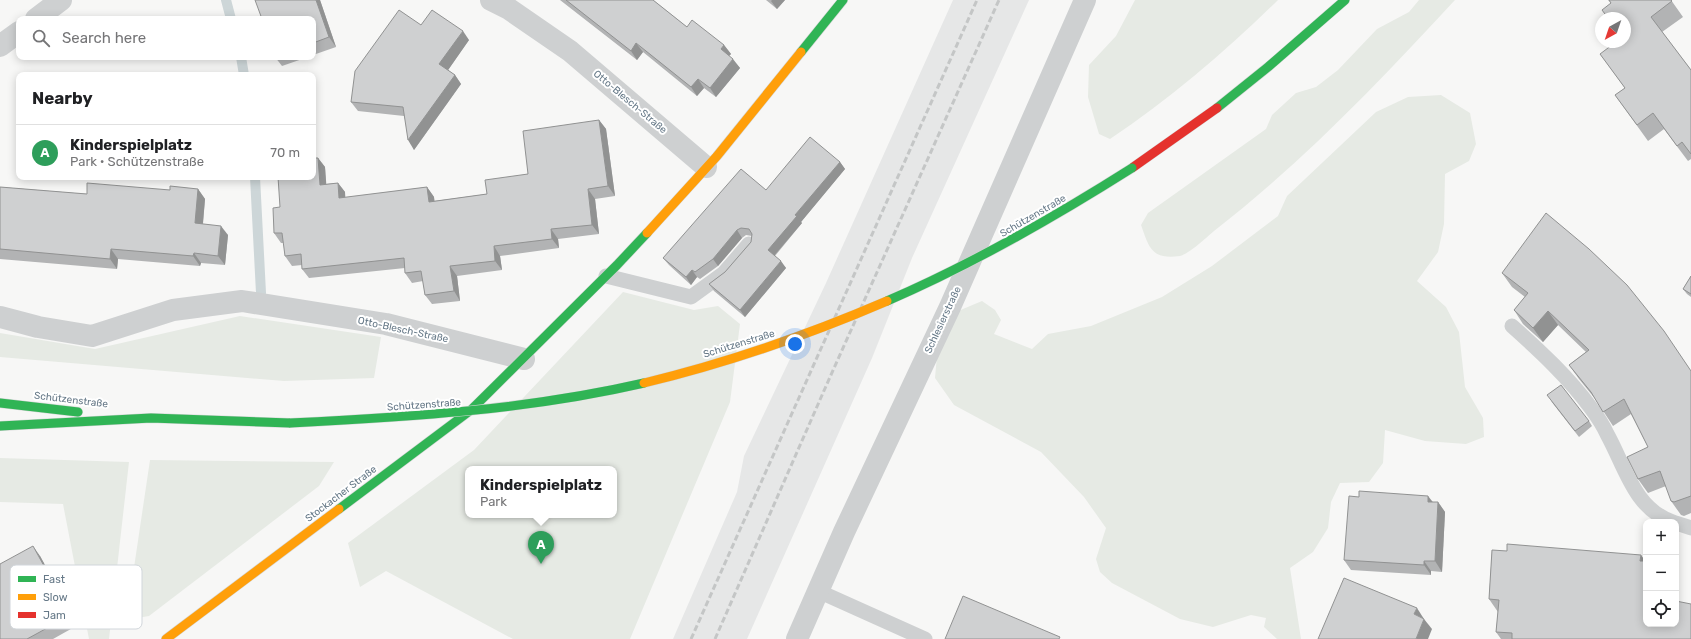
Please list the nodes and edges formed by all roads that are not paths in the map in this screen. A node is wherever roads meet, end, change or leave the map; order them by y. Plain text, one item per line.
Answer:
1 (59, 0) edge
2 (491, 0) edge
3 (843, 0) edge
4 (1085, 0) edge
5 (1345, 0) edge
6 (40, 16) edge
7 (16, 34) edge
8 (0, 46) edge
9 (706, 167) junction
10 (749, 244) edge
11 (606, 276) junction
12 (0, 317) edge
13 (1512, 326) dead end
14 (524, 359) junction
15 (0, 403) edge
16 (140, 419) junction
17 (0, 426) edge
18 (1666, 519) edge
19 (1679, 524) edge
20 (1691, 528) edge
21 (818, 591) junction
22 (166, 639) edge
23 (797, 639) edge
24 (925, 639) edge

1 - 6 street
2 - 9 street, Otto-Blesch-Straße
3 - 9 main road
4 - 21 street, Schlesierstraße
5 - 16 main road, Schützenstraße, bridge
7 - 8 street
9 - 11 main road
10 - 11 lane
11 - 14 main road
12 - 14 street, Otto-Blesch-Straße
13 - 18 lane
14 - 22 main road, Stockacher Straße
15 - 16 main road, Schützenstraße
16 - 17 main road, Schützenstraße
19 - 20 lane
21 - 23 street, Schlesierstraße
21 - 24 lane

